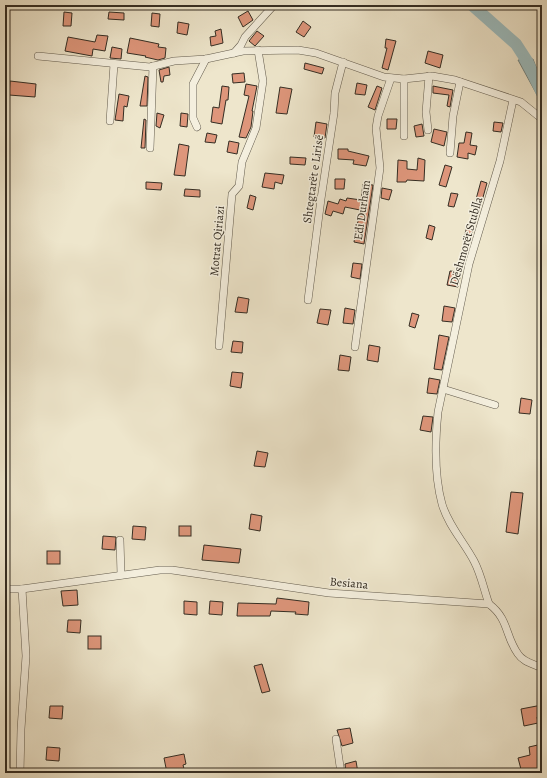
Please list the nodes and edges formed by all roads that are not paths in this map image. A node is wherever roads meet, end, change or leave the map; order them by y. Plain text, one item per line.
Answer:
1 (274, 5) edge
2 (258, 50) junction
3 (234, 53) junction
4 (38, 56) dead end
5 (206, 59) junction
6 (343, 62) junction
7 (114, 64) junction
8 (153, 66) junction
9 (429, 76) junction
10 (391, 78) junction
11 (404, 79) junction
12 (460, 82) junction
13 (513, 100) junction
14 (542, 119) edge
15 (110, 122) dead end
16 (196, 127) dead end
17 (428, 130) dead end
18 (404, 136) dead end
19 (150, 148) dead end
20 (450, 153) dead end
21 (308, 300) dead end
22 (219, 346) dead end
23 (354, 347) dead end
24 (443, 389) junction
25 (495, 405) dead end
26 (120, 540) dead end
27 (121, 575) junction
28 (22, 588) junction
29 (5, 589) edge
30 (489, 604) junction
31 (542, 668) edge
32 (336, 739) dead end
33 (20, 773) edge
34 (341, 773) edge

1 - 3 street
2 - 3 street
2 - 6 street
2 - 22 street, Motrat Qiriazi
3 - 5 street
4 - 7 street
5 - 8 street
5 - 16 street
6 - 10 street
6 - 21 street, Shtegtarët e Lirisë
7 - 8 street
7 - 15 street
8 - 19 street
9 - 11 street
9 - 12 street
9 - 17 street
10 - 11 street
10 - 23 street, Edi Durham
11 - 18 street
12 - 13 street
12 - 20 street
13 - 14 street
13 - 24 street, Dëshmorët Stublla
24 - 25 street
24 - 30 street, Dëshmorët Stublla
26 - 27 street
27 - 28 street, Besiana
27 - 30 street, Besiana
28 - 29 street, Besiana
28 - 33 street
30 - 31 street
32 - 34 street

